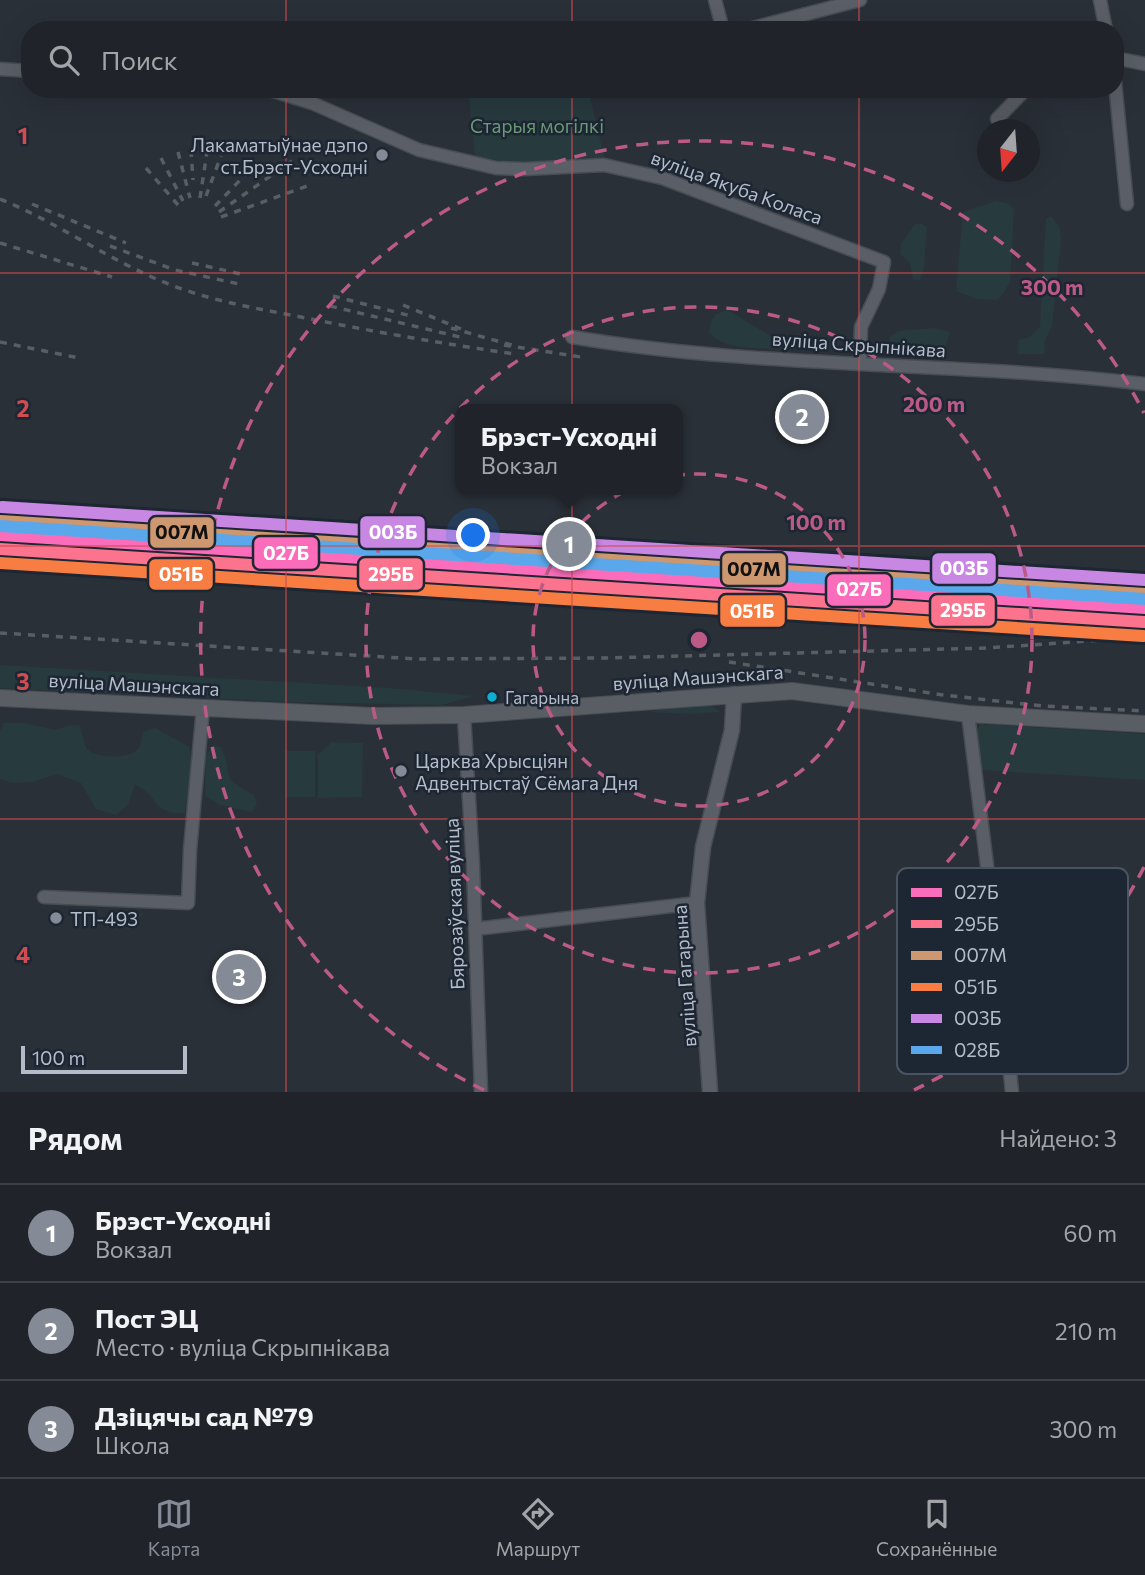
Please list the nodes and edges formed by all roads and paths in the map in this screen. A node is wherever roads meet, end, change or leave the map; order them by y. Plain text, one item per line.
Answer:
1 (715, 0) edge
2 (860, 0) edge
3 (1100, 3) edge
4 (721, 21) edge
5 (780, 21) edge
6 (1104, 21) edge
7 (1124, 60) edge
8 (1145, 64) edge
9 (0, 69) edge
10 (21, 70) edge
11 (295, 98) edge
12 (1018, 98) edge
13 (1117, 98) edge
14 (998, 119) edge
15 (1127, 204) dead end
16 (572, 337) dead end
17 (860, 364) junction
18 (1145, 384) edge
19 (734, 694) junction
20 (0, 698) edge
21 (203, 708) junction
22 (968, 714) junction
23 (464, 715) junction
24 (1145, 724) edge
25 (987, 868) edge
26 (44, 897) dead end
27 (697, 903) junction
28 (475, 929) junction
29 (1010, 1074) edge
30 (481, 1092) edge
31 (710, 1092) edge
32 (1012, 1092) edge

1 - 4 street
2 - 5 street
3 - 6 street
7 - 8 street
9 - 10 street
11 - 17 street, вуліца Якуба Коласа
12 - 14 street
13 - 15 street
16 - 17 street, вуліца Скрыпнікава
17 - 18 street, вуліца Скрыпнікава
19 - 22 main road, вуліца Машэнскага
19 - 23 main road, вуліца Машэнскага
19 - 27 street, вуліца Гагарына
20 - 21 main road, вуліца Машэнскага
21 - 23 main road, вуліца Машэнскага
21 - 26 street
22 - 24 main road, вуліца Машэнскага
22 - 25 street
23 - 28 street, Бярозаўская вуліца
27 - 28 street
27 - 31 street, вуліца Гагарына
28 - 30 street, Бярозаўская вуліца
29 - 32 street

